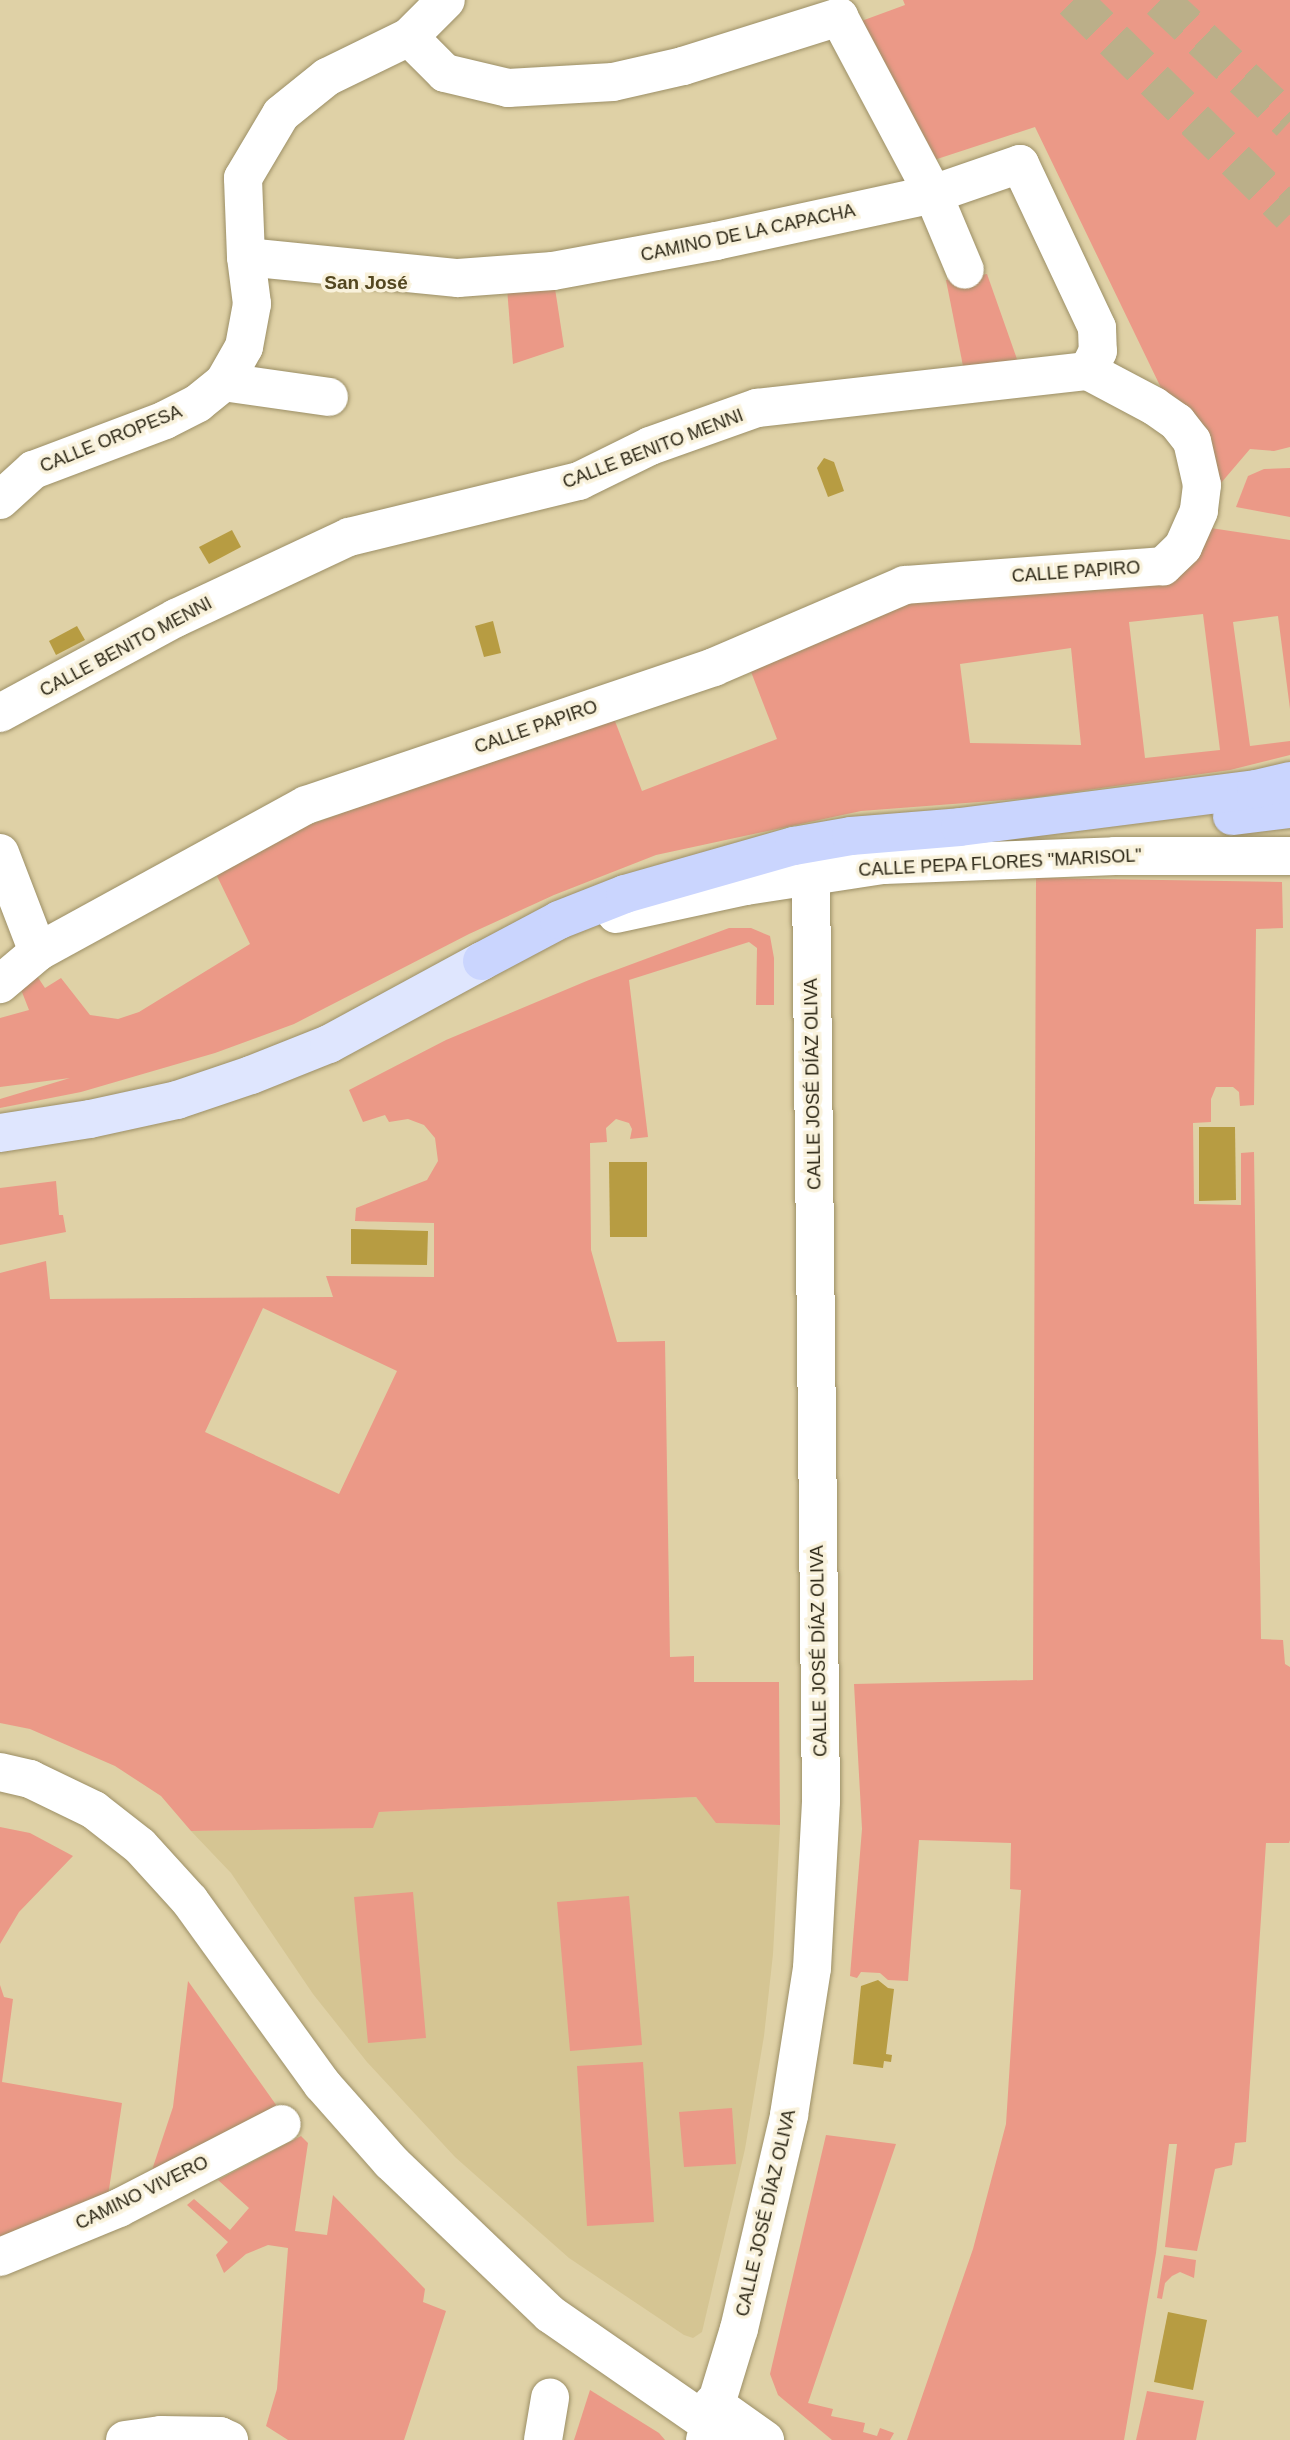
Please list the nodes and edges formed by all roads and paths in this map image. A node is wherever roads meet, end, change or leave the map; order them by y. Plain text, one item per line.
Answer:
1 (446, 0) edge
2 (409, 37) junction
3 (933, 194) junction
4 (246, 257) junction
5 (965, 270) dead end
6 (1088, 372) junction
7 (224, 382) junction
8 (329, 397) dead end
9 (0, 500) edge
10 (0, 713) edge
11 (1290, 781) edge
12 (1290, 809) edge
13 (0, 853) edge
14 (1290, 856) edge
15 (802, 861) junction
16 (38, 952) junction
17 (482, 961) joint
18 (0, 985) edge
19 (0, 1133) edge
20 (0, 1772) edge
21 (282, 2124) dead end
22 (0, 2257) edge
23 (550, 2398) dead end
24 (715, 2425) edge
25 (125, 2440) edge
26 (229, 2440) edge
27 (543, 2440) edge
28 (765, 2440) edge

1 - 2 street, CALLE OROPESA
2 - 3 street
2 - 4 street, CALLE OROPESA
3 - 4 street, CAMINO DE LA CAPACHA
3 - 5 street
3 - 6 street, CAMINO DE LA CAPACHA
4 - 7 street, CALLE OROPESA
6 - 10 street, CALLE BENITO MENNI
6 - 16 street, CALLE PAPIRO
7 - 8 street
7 - 9 street, CALLE OROPESA
11 - 15 highway
12 - 15 highway
13 - 16 street
14 - 15 street, CALLE PEPA FLORES "MARISOL"
15 - 17 highway
15 - 24 street, CALLE JOSÉ DÍAZ OLIVA
16 - 18 street, CALLE PAPIRO
17 - 19 main road
20 - 24 street
21 - 22 street, CAMINO VIVERO
23 - 27 street
24 - 28 street
25 - 26 street

